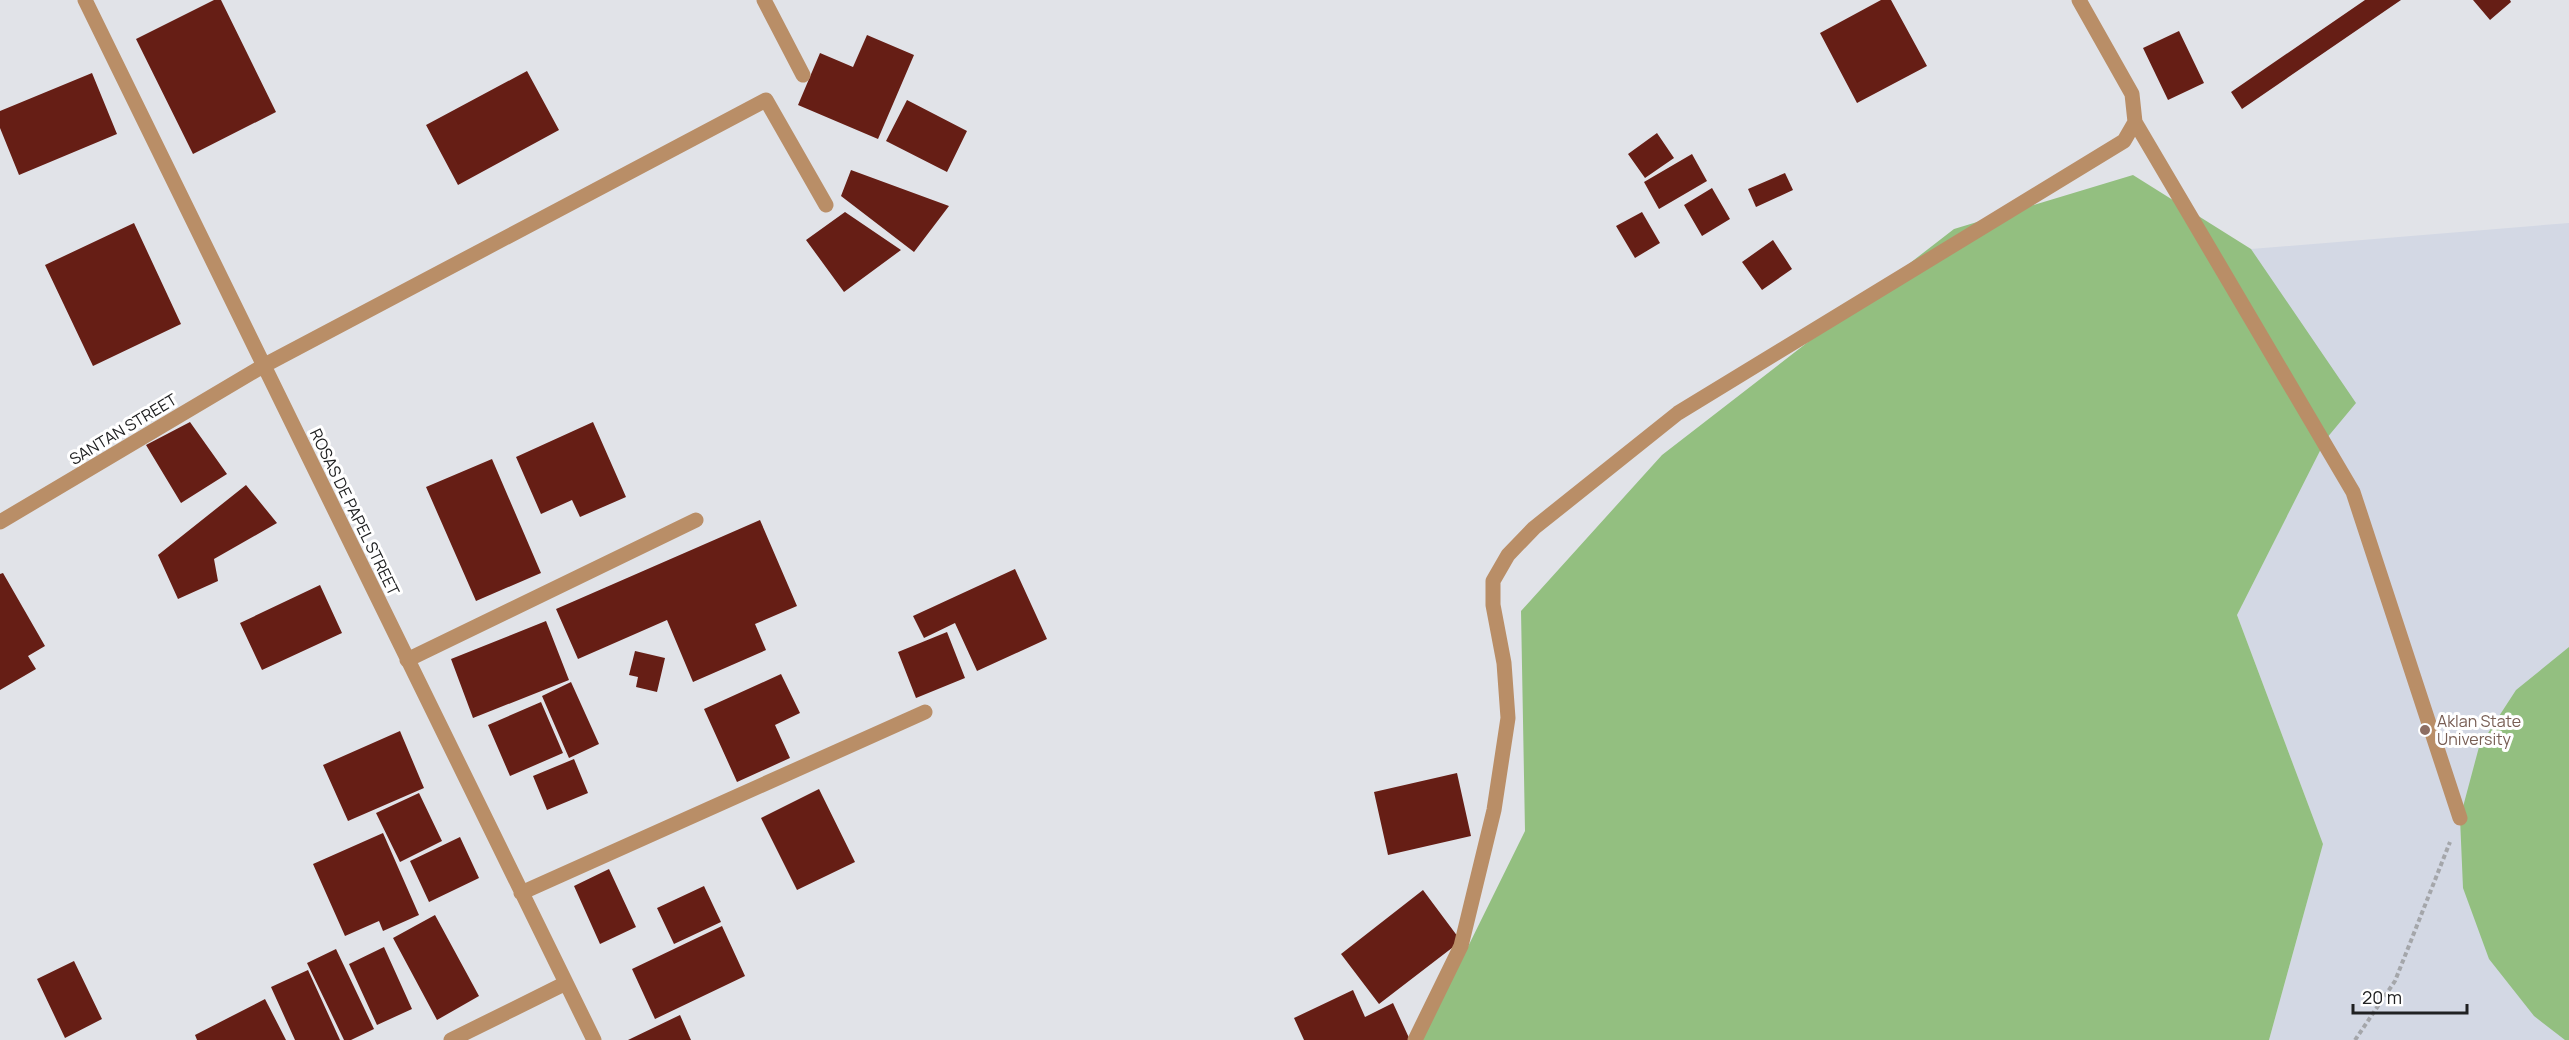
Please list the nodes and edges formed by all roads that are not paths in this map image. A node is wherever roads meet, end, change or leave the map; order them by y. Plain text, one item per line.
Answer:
1 (85, 0) edge
2 (764, 0) edge
3 (2079, 0) edge
4 (803, 75) dead end
5 (2135, 122) junction
6 (826, 205) dead end
7 (264, 366) junction
8 (696, 520) dead end
9 (0, 522) edge
10 (407, 660) junction
11 (925, 712) dead end
12 (2460, 818) road end
13 (521, 893) junction
14 (566, 983) junction
15 (451, 1040) edge
16 (594, 1040) edge
17 (1415, 1040) edge

1 - 7 street, ROSAS DE PAPEL STREET
2 - 4 street
3 - 5 street
5 - 12 street
5 - 17 street
6 - 7 street, SANTAN STREET
7 - 9 street, SANTAN STREET
7 - 10 street, ROSAS DE PAPEL STREET
8 - 10 street
10 - 13 street, ROSAS DE PAPEL STREET
11 - 13 street
13 - 14 street, ROSAS DE PAPEL STREET
14 - 15 street
14 - 16 street, ROSAS DE PAPEL STREET

